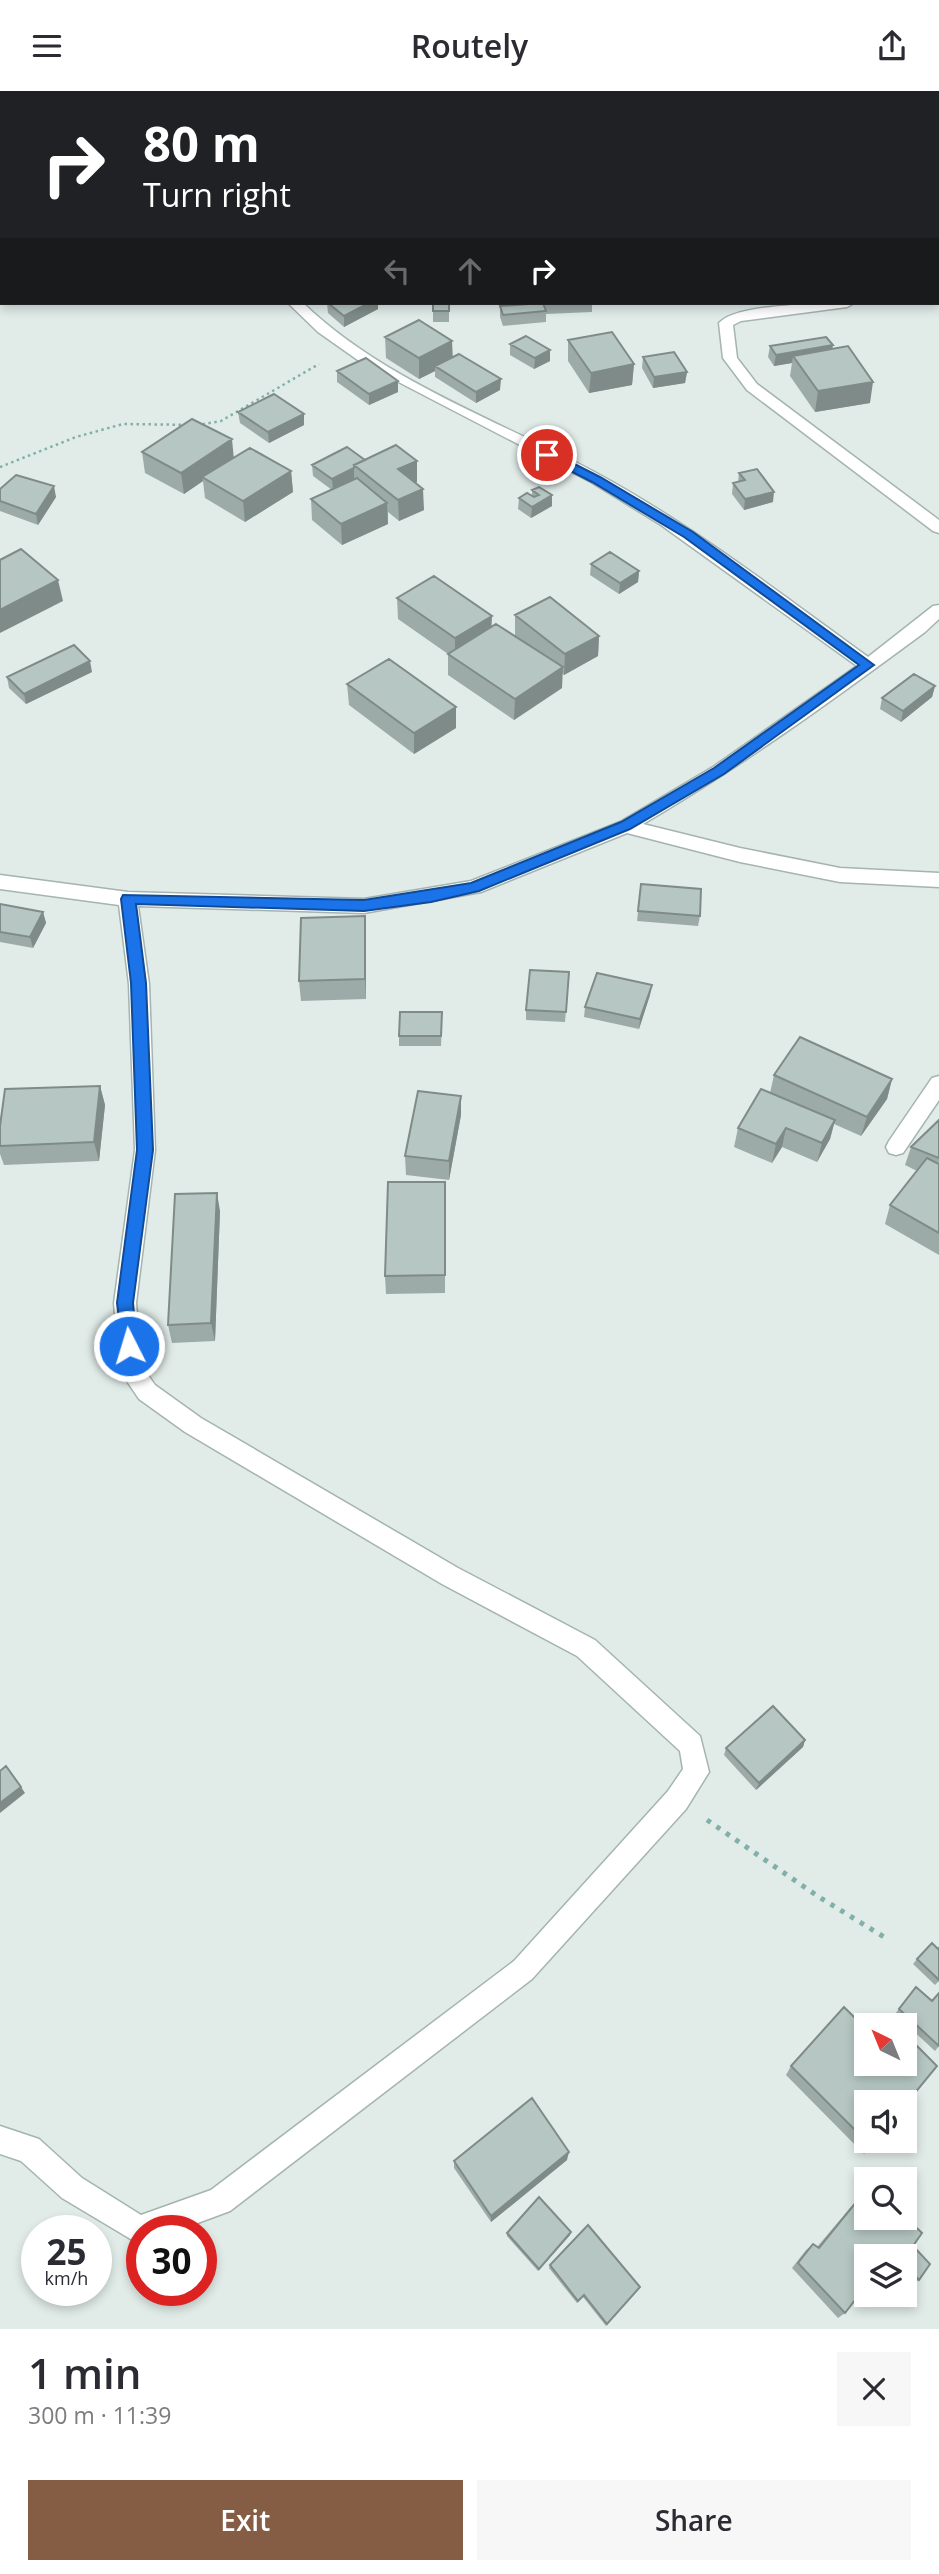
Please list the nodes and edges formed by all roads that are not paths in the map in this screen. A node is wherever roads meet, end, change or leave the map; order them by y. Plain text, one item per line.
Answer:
1 (297, 305) edge
2 (831, 305) edge
3 (939, 528) edge
4 (939, 610) edge
5 (867, 665) junction
6 (626, 826) junction
7 (939, 880) edge
8 (0, 882) edge
9 (128, 899) junction
10 (939, 1084) edge
11 (896, 1147) dead end
12 (0, 2140) edge

1 - 5 street
2 - 3 street
4 - 5 street
5 - 6 street
6 - 7 street
6 - 9 street
8 - 9 street
9 - 12 street
10 - 11 street

